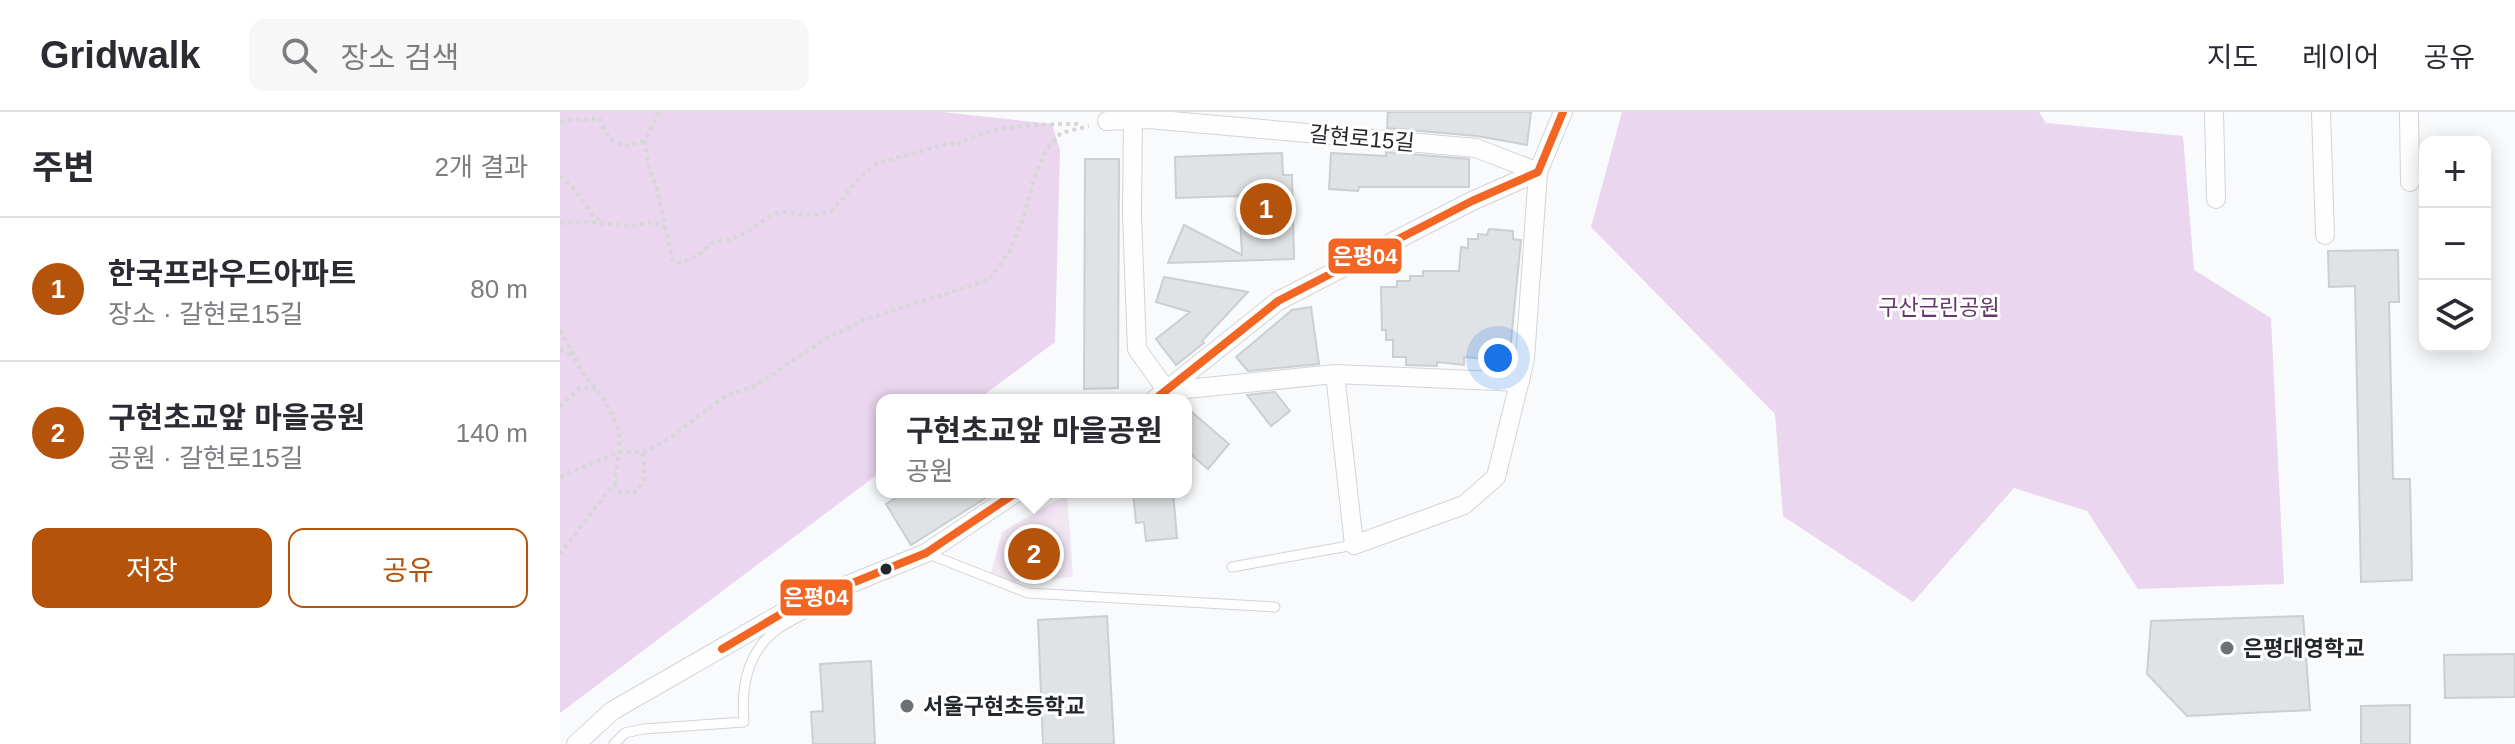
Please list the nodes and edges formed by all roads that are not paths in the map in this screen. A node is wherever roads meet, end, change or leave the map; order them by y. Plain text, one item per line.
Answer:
1 (1563, 112) edge
2 (2214, 112) edge
3 (2321, 112) edge
4 (2409, 112) edge
5 (1133, 116) edge
6 (1107, 121) road end
7 (1538, 172) junction
8 (2410, 182) dead end
9 (2216, 199) dead end
10 (2325, 235) dead end
11 (1335, 374) junction
12 (1520, 382) junction
13 (1159, 394) edge
14 (1162, 394) edge
15 (1176, 394) edge
16 (1008, 498) edge
17 (1354, 545) junction
18 (926, 553) junction
19 (1232, 567) dead end
20 (846, 585) junction
21 (1275, 607) dead end
22 (576, 744) edge
23 (614, 744) edge

1 - 7 street
2 - 9 street
3 - 10 street
4 - 8 street
5 - 6 street, 갈현로15길
5 - 7 street, 갈현로15길
5 - 13 street
7 - 12 street
7 - 14 street
11 - 12 street
11 - 15 street
11 - 17 street
12 - 17 street
16 - 18 street
17 - 19 lane
18 - 20 street
18 - 21 lane
20 - 22 street
20 - 23 lane

